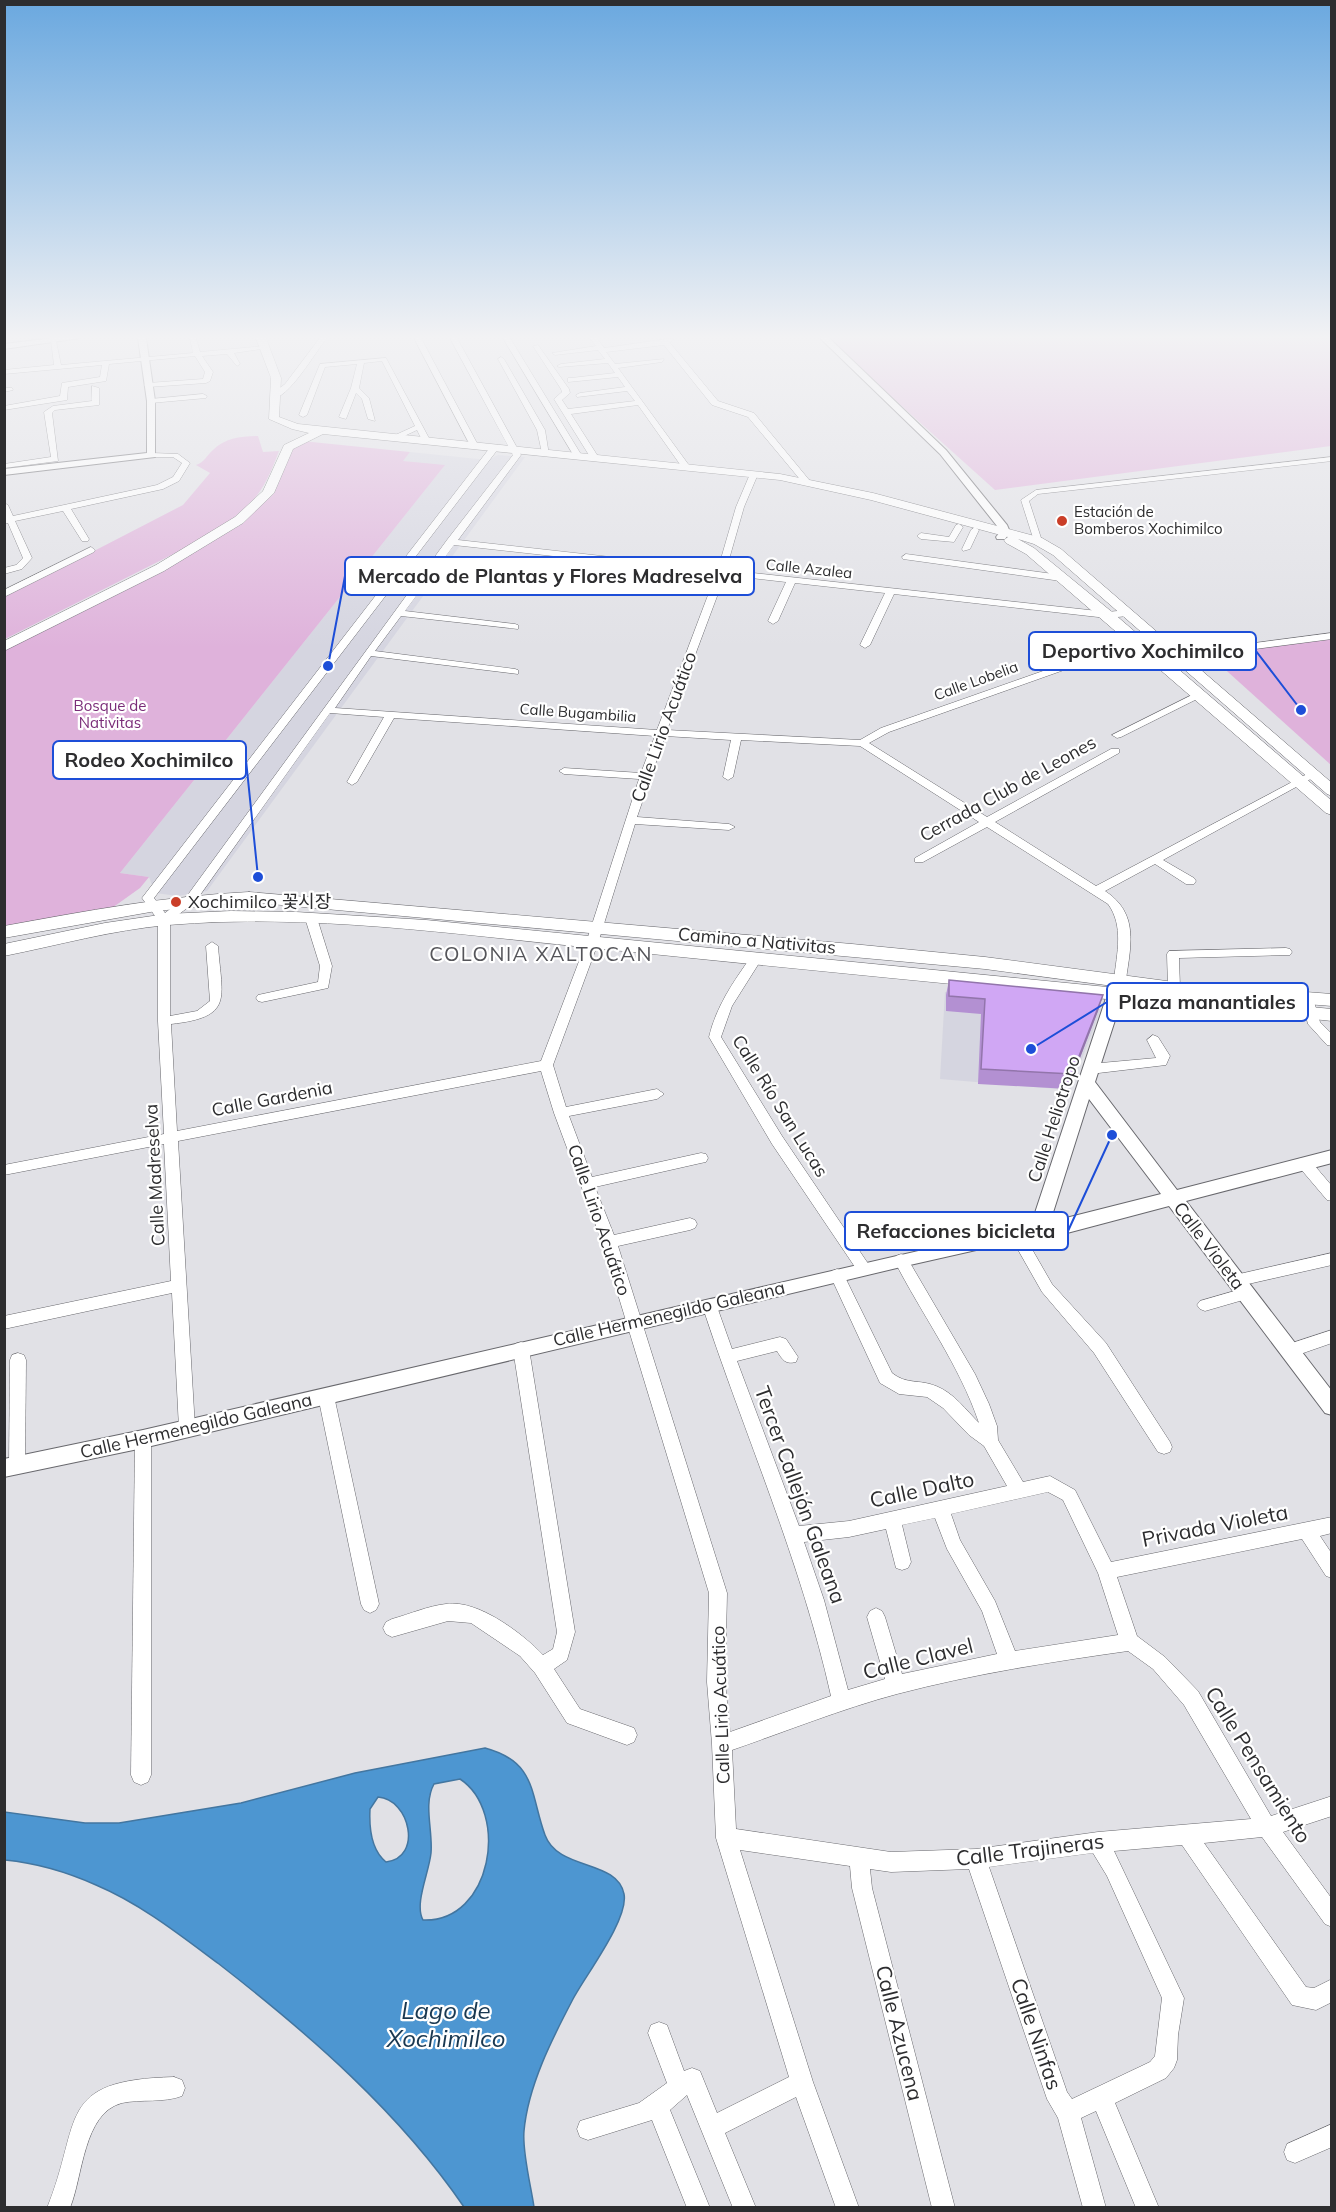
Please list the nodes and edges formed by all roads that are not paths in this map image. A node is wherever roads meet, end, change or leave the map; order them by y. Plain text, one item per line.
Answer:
1 (52, 441) edge
2 (152, 441) edge
3 (293, 441) edge
4 (364, 441) edge
5 (438, 441) edge
6 (472, 441) edge
7 (509, 441) edge
8 (543, 441) edge
9 (569, 441) edge
10 (584, 441) edge
11 (668, 441) edge
12 (773, 441) edge
13 (932, 441) edge
14 (474, 445) junction
15 (495, 447) junction
16 (515, 452) junction
17 (546, 453) junction
18 (152, 455) junction
19 (578, 456) junction
20 (488, 457) junction
21 (595, 458) junction
22 (1332, 459) edge
23 (4, 466) edge
24 (687, 468) junction
25 (4, 472) edge
26 (753, 477) junction
27 (806, 481) junction
28 (4, 505) edge
29 (66, 508) junction
30 (8, 520) edge
31 (959, 527) junction
32 (993, 532) junction
33 (921, 536) dead end
34 (85, 539) dead end
35 (1038, 541) junction
36 (450, 542) junction
37 (966, 549) dead end
38 (91, 550) dead end
39 (906, 557) dead end
40 (4, 571) edge
41 (721, 573) junction
42 (1061, 578) junction
43 (791, 581) junction
44 (890, 592) junction
45 (4, 594) edge
46 (398, 613) junction
47 (1128, 613) junction
48 (1107, 615) junction
49 (773, 621) dead end
50 (515, 627) dead end
51 (1332, 636) edge
52 (1137, 641) junction
53 (362, 645) junction
54 (865, 645) dead end
55 (4, 647) edge
56 (1179, 656) junction
57 (515, 672) dead end
58 (1198, 695) junction
59 (327, 710) junction
60 (390, 715) junction
61 (661, 733) junction
62 (1118, 735) dead end
63 (737, 736) junction
64 (862, 743) junction
65 (1114, 751) dead end
66 (564, 771) dead end
67 (1313, 775) junction
68 (645, 776) junction
69 (728, 777) dead end
70 (352, 782) dead end
71 (1299, 783) junction
72 (1332, 791) edge
73 (1332, 810) edge
74 (631, 820) junction
75 (988, 822) junction
76 (729, 827) dead end
77 (919, 860) dead end
78 (1156, 860) junction
79 (1190, 881) dead end
80 (1096, 891) junction
81 (191, 899) junction
82 (150, 904) junction
83 (311, 918) junction
84 (164, 920) junction
85 (4, 932) edge
86 (594, 935) junction
87 (212, 946) dead end
88 (4, 950) edge
89 (1286, 952) dead end
90 (755, 960) junction
91 (1118, 987) junction
92 (1174, 988) junction
93 (262, 998) dead end
94 (1332, 1000) edge
95 (1308, 1005) junction
96 (1332, 1015) edge
97 (164, 1021) junction
98 (1153, 1040) dead end
99 (1332, 1042) edge
100 (546, 1065) junction
101 (1089, 1077) junction
102 (657, 1094) dead end
103 (561, 1113) junction
104 (170, 1137) junction
105 (1332, 1156) edge
106 (701, 1158) dead end
107 (1304, 1163) junction
108 (4, 1170) edge
109 (587, 1183) junction
110 (1332, 1196) edge
111 (1174, 1199) junction
112 (690, 1224) dead end
113 (1038, 1230) junction
114 (1016, 1234) junction
115 (609, 1242) junction
116 (1332, 1259) edge
117 (901, 1260) junction
118 (864, 1269) junction
119 (837, 1275) junction
120 (179, 1285) junction
121 (1240, 1288) junction
122 (710, 1305) junction
123 (1205, 1305) dead end
124 (4, 1323) edge
125 (634, 1323) junction
126 (1332, 1336) edge
127 (520, 1349) junction
128 (1289, 1351) junction
129 (726, 1357) junction
130 (790, 1357) dead end
131 (18, 1360) dead end
132 (326, 1396) junction
133 (1332, 1407) edge
134 (187, 1428) junction
135 (143, 1439) junction
136 (990, 1441) junction
137 (1164, 1447) dead end
138 (11, 1467) edge
139 (1019, 1492) junction
140 (941, 1509) junction
141 (892, 1519) junction
142 (1332, 1525) edge
143 (1306, 1531) junction
144 (792, 1535) junction
145 (902, 1562) dead end
146 (1332, 1570) edge
147 (1106, 1571) junction
148 (370, 1604) dead end
149 (876, 1617) dead end
150 (392, 1628) dead end
151 (1130, 1642) junction
152 (1009, 1660) junction
153 (542, 1667) junction
154 (896, 1685) junction
155 (841, 1701) junction
156 (627, 1734) dead end
157 (722, 1744) junction
158 (141, 1776) dead end
159 (1332, 1806) edge
160 (1267, 1827) junction
161 (1187, 1835) junction
162 (726, 1838) junction
163 (1098, 1842) junction
164 (859, 1857) junction
165 (976, 1859) junction
166 (1332, 1917) edge
167 (1332, 1989) edge
168 (659, 2033) dead end
169 (802, 2082) junction
170 (679, 2086) junction
171 (174, 2088) dead end
172 (1102, 2098) junction
173 (657, 2106) junction
174 (1068, 2112) junction
175 (711, 2128) junction
176 (588, 2129) dead end
177 (1332, 2135) edge
178 (1295, 2152) dead end
179 (845, 2206) edge
180 (58, 2208) edge
181 (699, 2208) edge
182 (746, 2208) edge
183 (944, 2208) edge
184 (1095, 2208) edge
185 (1148, 2208) edge

1 - 23 street
2 - 18 street
3 - 55 main road
4 - 20 main road
5 - 14 main road
6 - 14 street
7 - 16 street
8 - 17 street
9 - 19 street
10 - 21 street
11 - 24 street
12 - 27 street
13 - 32 street
14 - 15 main road
15 - 16 main road
15 - 20 street
16 - 17 main road
16 - 20 main road
16 - 26 main road
16 - 36 street
17 - 19 main road
18 - 25 street
18 - 29 street
19 - 21 main road
20 - 53 street
21 - 24 main road
22 - 35 street
24 - 26 main road
26 - 27 main road
26 - 31 main road
26 - 41 street, Calle Lirio Acuático
27 - 32 main road
28 - 30 street
29 - 30 street
29 - 34 street
30 - 40 street
31 - 32 main road
31 - 33 street
32 - 35 main road
32 - 37 street
32 - 42 main road
35 - 47 main road
36 - 41 street, Calle Azalea
36 - 46 street
38 - 45 street
39 - 42 street
41 - 43 street, Calle Azalea
41 - 61 street, Calle Lirio Acuático
42 - 48 main road
43 - 44 street, Calle Azalea
43 - 49 street
44 - 48 street, Calle Azalea
44 - 54 street
46 - 50 street
46 - 53 street
47 - 48 street, Calle Azalea
47 - 56 main road
48 - 52 main road
51 - 56 street
52 - 58 main road
52 - 64 street, Calle Lobelia
53 - 57 street
53 - 59 street
53 - 82 street
56 - 67 main road
58 - 62 street, Cerrada Club de Leones
58 - 71 main road
59 - 60 street, Calle Bugambilia
59 - 81 street
60 - 61 street, Calle Bugambilia
60 - 70 street
61 - 63 street, Calle Bugambilia
61 - 68 street, Calle Lirio Acuático
63 - 64 street, Calle Bugambilia
63 - 69 street
64 - 75 street, Calle Heliotropo
65 - 75 street, Cerrada Club de Leones
66 - 68 street
67 - 71 street
67 - 72 main road
68 - 74 street, Calle Lirio Acuático
71 - 73 main road
71 - 78 street
74 - 76 street
74 - 86 street, Calle Lirio Acuático
75 - 77 street, Cerrada Club de Leones
75 - 80 street, Calle Heliotropo
78 - 79 street
78 - 80 street
80 - 91 street, Calle Heliotropo
81 - 82 main road, Camino a Nativitas
81 - 84 street
81 - 86 main road, Camino a Nativitas
82 - 84 street
82 - 85 main road, Camino a Nativitas
83 - 84 main road, Camino a Nativitas
83 - 86 main road, Camino a Nativitas
83 - 93 street
84 - 88 main road, Camino a Nativitas
84 - 97 street, Calle Madreselva
86 - 90 main road, Camino a Nativitas
86 - 91 main road, Camino a Nativitas
86 - 100 street, Calle Lirio Acuático
87 - 97 street
89 - 92 street
90 - 91 main road, Camino a Nativitas
90 - 118 street, Calle Río San Lucas
91 - 92 main road, Camino a Nativitas
91 - 95 main road, Camino a Nativitas
91 - 101 street, Calle Heliotropo
92 - 95 main road, Camino a Nativitas
94 - 95 main road, Camino a Nativitas
95 - 96 main road, Camino a Nativitas
95 - 99 street
97 - 104 street, Calle Madreselva
98 - 101 street
100 - 103 street, Calle Lirio Acuático
100 - 104 street, Calle Gardenia
101 - 111 street, Calle Violeta
101 - 113 street, Calle Heliotropo
102 - 103 street
103 - 109 street, Calle Lirio Acuático
104 - 108 street, Calle Gardenia
104 - 120 street, Calle Madreselva
105 - 107 street, Calle Hermenegildo Galeana
106 - 109 street
107 - 110 street
107 - 111 street, Calle Hermenegildo Galeana
109 - 115 street, Calle Lirio Acuático
111 - 113 street, Calle Hermenegildo Galeana
111 - 121 street, Calle Violeta
112 - 115 street
113 - 114 street, Calle Hermenegildo Galeana
114 - 117 street, Calle Hermenegildo Galeana
114 - 137 street
115 - 125 street, Calle Lirio Acuático
116 - 121 street
117 - 118 street, Calle Hermenegildo Galeana
117 - 136 street
118 - 119 street, Calle Hermenegildo Galeana
119 - 122 street, Calle Hermenegildo Galeana
119 - 136 street
120 - 124 street
120 - 134 street, Calle Madreselva
121 - 123 street
121 - 128 street, Calle Violeta
122 - 125 street, Calle Hermenegildo Galeana
122 - 129 street, Tercer Callejón Galeana
125 - 127 street, Calle Hermenegildo Galeana
125 - 157 street, Calle Lirio Acuático
126 - 128 street
127 - 132 street, Calle Hermenegildo Galeana
127 - 153 street
128 - 133 street, Calle Violeta
129 - 130 street
129 - 144 street, Tercer Callejón Galeana
131 - 138 street
132 - 134 street, Calle Hermenegildo Galeana
132 - 148 street
134 - 135 street, Calle Hermenegildo Galeana
135 - 138 street, Calle Hermenegildo Galeana
135 - 158 street
136 - 139 street
139 - 140 street, Calle Dalto
139 - 147 street, Calle Dalto
140 - 141 street, Calle Dalto
140 - 152 street
141 - 144 street, Calle Dalto
141 - 145 street
142 - 143 street, Privada Violeta
143 - 146 street
143 - 147 street, Privada Violeta
144 - 155 street, Tercer Callejón Galeana
147 - 151 street
149 - 154 street
150 - 153 street
151 - 152 street, Calle Clavel
151 - 160 street, Calle Pensamiento
152 - 154 street, Calle Clavel
153 - 156 street
154 - 155 street, Calle Clavel
155 - 157 street, Calle Clavel
157 - 162 street, Calle Lirio Acuático
159 - 160 street, Calle Trajineras
160 - 161 street, Calle Trajineras
160 - 166 street, Calle Pensamiento
161 - 163 street, Calle Trajineras
161 - 167 street
162 - 164 street, Calle Trajineras
162 - 169 street, Calle Lirio Acuático
163 - 165 street, Calle Trajineras
163 - 172 street
164 - 165 street, Calle Trajineras
164 - 183 street, Calle Azucena
165 - 174 street, Calle Ninfas
168 - 170 street
169 - 175 street
169 - 179 street, Calle Lirio Acuático
170 - 173 street
170 - 175 street
171 - 180 street
172 - 174 street
172 - 185 street
173 - 176 street
173 - 181 street
174 - 184 street, Calle Ninfas
175 - 182 street
177 - 178 street

